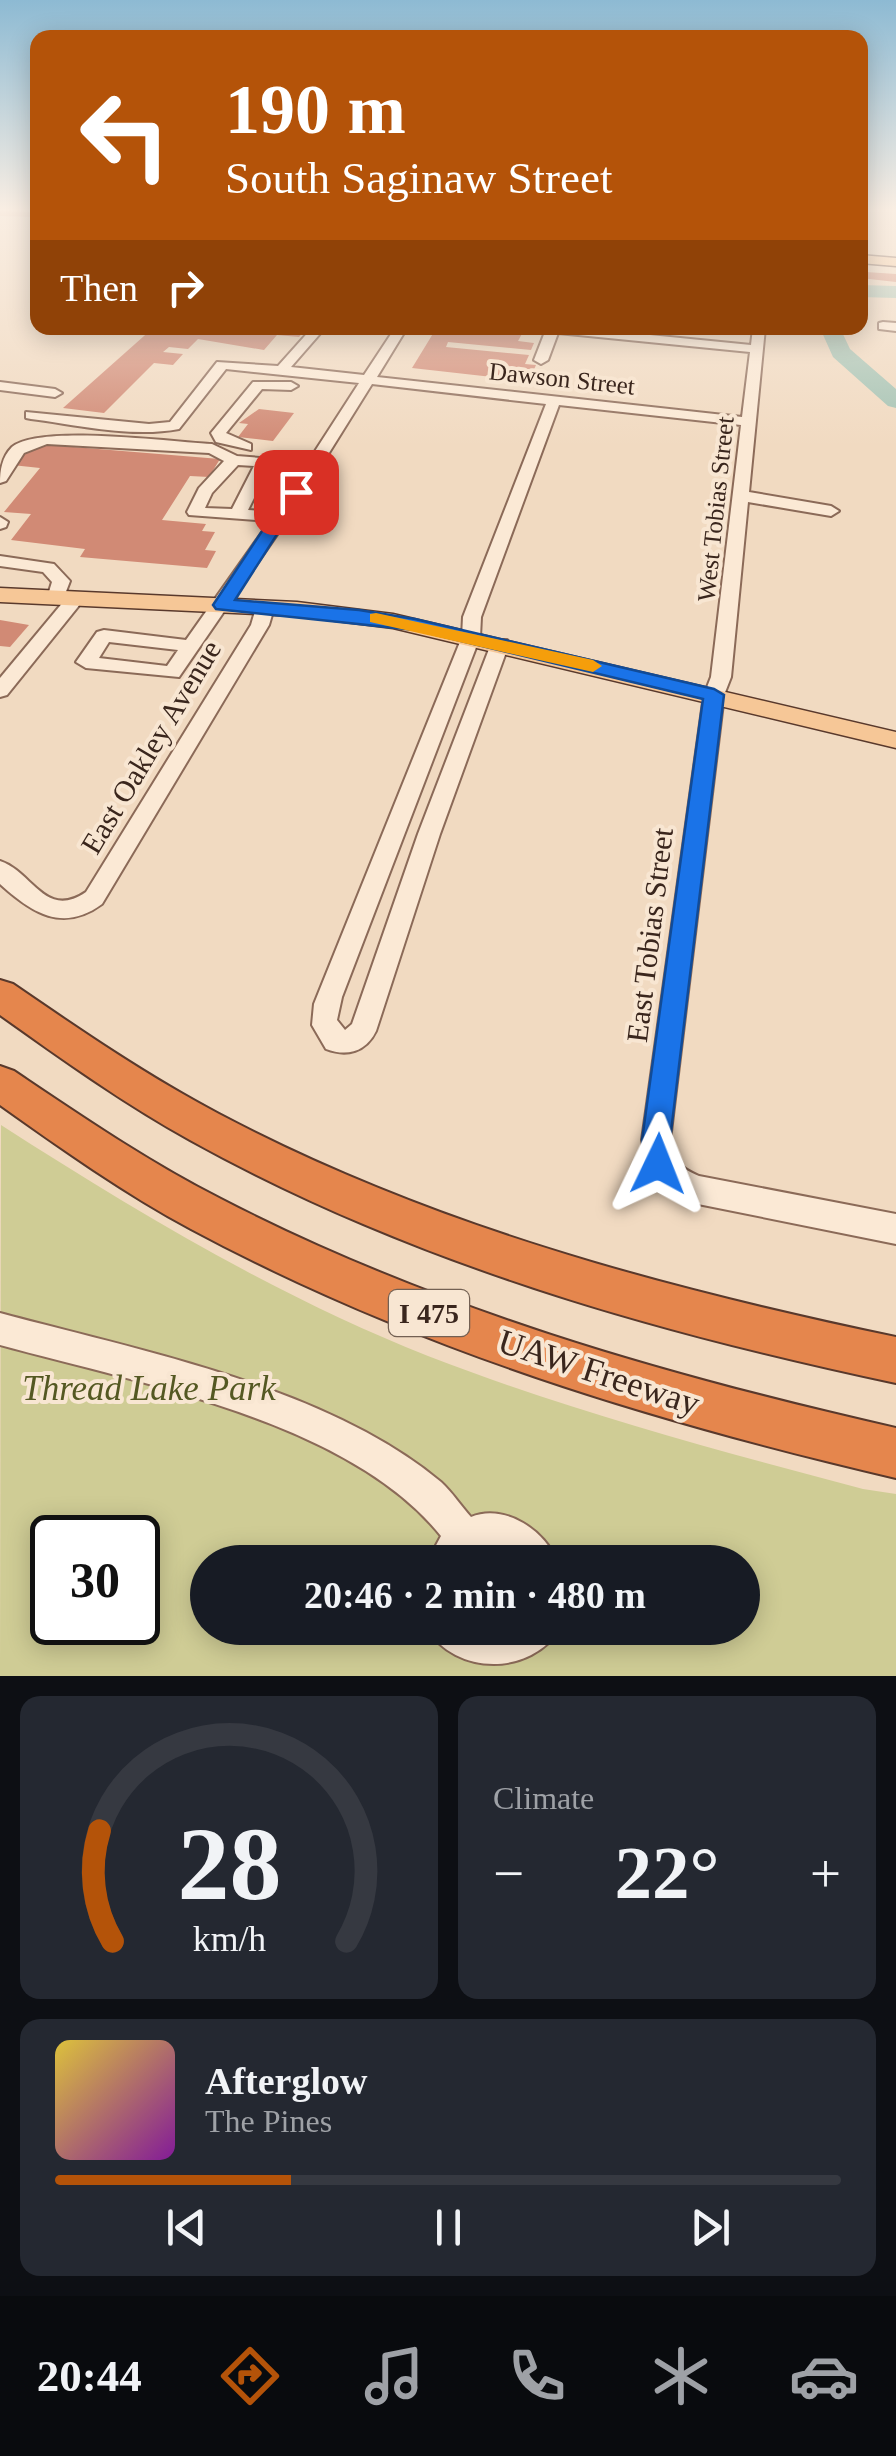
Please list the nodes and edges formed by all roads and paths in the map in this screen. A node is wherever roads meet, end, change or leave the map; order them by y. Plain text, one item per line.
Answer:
1 (313, 335) edge
2 (396, 335) edge
3 (548, 335) edge
4 (622, 335) edge
5 (758, 335) edge
6 (756, 349) junction
7 (541, 360) dead end
8 (281, 370) junction
9 (0, 386) edge
10 (363, 386) junction
11 (56, 392) dead end
12 (554, 400) junction
13 (31, 415) dead end
14 (750, 422) junction
15 (234, 460) junction
16 (315, 460) junction
17 (264, 462) junction
18 (0, 478) edge
19 (742, 496) junction
20 (831, 510) dead end
21 (241, 514) junction
22 (281, 517) junction
23 (0, 561) edge
24 (0, 595) edge
25 (65, 598) junction
26 (222, 605) junction
27 (265, 608) junction
28 (471, 637) junction
29 (500, 644) junction
30 (189, 646) dead end
31 (0, 691) edge
32 (714, 695) junction
33 (896, 740) edge
34 (394, 828) junction
35 (429, 834) junction
36 (0, 870) edge
37 (0, 995) edge
38 (0, 1083) edge
39 (896, 1228) edge
40 (0, 1330) edge
41 (896, 1360) edge
42 (896, 1453) edge
43 (455, 1545) edge
44 (462, 1545) edge
45 (523, 1545) edge
46 (459, 1645) edge
47 (527, 1645) edge

1 - 8 street
2 - 10 street
3 - 7 street
4 - 6 street
5 - 6 street, West Tobias Street
6 - 14 street, West Tobias Street
8 - 10 street
8 - 13 street
9 - 11 street
10 - 12 street, Dawson Street
10 - 16 street
10 - 16 street
12 - 14 street, Dawson Street
12 - 28 street
14 - 19 street, West Tobias Street
15 - 17 street
15 - 18 street
15 - 21 street
16 - 17 street
16 - 22 street
17 - 21 street
19 - 20 street
19 - 32 street, West Tobias Street
21 - 22 street
22 - 26 street
23 - 25 street
24 - 25 main road
25 - 26 main road
25 - 31 street
26 - 27 main road
26 - 30 street
27 - 28 main road
27 - 36 street, East Oakley Avenue
28 - 29 main road
28 - 34 street
29 - 32 main road
29 - 35 street
32 - 33 main road
32 - 39 street, East Tobias Street
34 - 35 street
34 - 35 street
37 - 41 highway, I 475
38 - 42 highway, UAW Freeway / I 475
40 - 43 street
44 - 45 street
46 - 47 street

